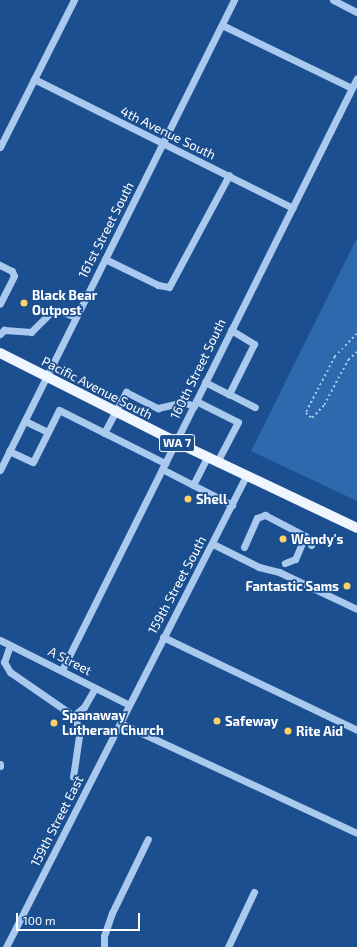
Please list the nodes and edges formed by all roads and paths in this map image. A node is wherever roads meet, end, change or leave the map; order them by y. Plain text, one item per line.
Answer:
1 (74, 0) edge
2 (234, 0) edge
3 (333, 0) edge
4 (357, 12) edge
5 (222, 25) junction
6 (357, 78) edge
7 (34, 79) junction
8 (352, 88) junction
9 (162, 145) junction
10 (0, 147) edge
11 (229, 175) junction
12 (293, 208) junction
13 (105, 259) junction
14 (0, 265) edge
15 (0, 304) edge
16 (76, 317) junction
17 (231, 330) junction
18 (0, 334) edge
19 (357, 334) edge
20 (357, 352) edge
21 (0, 353) edge
22 (46, 378) junction
23 (205, 382) junction
24 (229, 394) junction
25 (195, 403) junction
26 (256, 407) dead end
27 (115, 411) junction
28 (25, 421) junction
29 (48, 432) junction
30 (104, 433) junction
31 (176, 442) junction
32 (9, 451) junction
33 (207, 457) junction
34 (217, 462) junction
35 (164, 466) junction
36 (0, 470) edge
37 (246, 476) junction
38 (193, 485) junction
39 (232, 505) junction
40 (357, 528) edge
41 (305, 536) junction
42 (213, 544) junction
43 (311, 545) dead end
44 (244, 547) dead end
45 (285, 563) dead end
46 (357, 609) edge
47 (163, 637) junction
48 (0, 640) edge
49 (10, 645) junction
50 (62, 670) junction
51 (95, 688) junction
52 (129, 705) junction
53 (73, 716) junction
54 (120, 724) junction
55 (357, 730) edge
56 (73, 778) dead end
57 (357, 833) edge
58 (148, 839) dead end
59 (254, 892) dead end
60 (6, 945) edge
61 (104, 947) edge
62 (228, 947) edge

1 - 7 street
2 - 5 street, 161st Street South
3 - 4 street
5 - 8 street
5 - 9 street, 161st Street South
6 - 8 street, 160th Street South
7 - 9 street, 4th Avenue South
7 - 10 street
8 - 12 street, 160th Street South
9 - 11 street, 4th Avenue South
9 - 13 street, 161st Street South
11 - 12 street, 4th Avenue South
11 - 13 street
12 - 17 street, 160th Street South
13 - 16 street, 161st Street South
14 - 15 street
16 - 18 street
16 - 22 street, 161st Street South
17 - 23 street, 160th Street South
17 - 24 street
19 - 20 path
21 - 22 main road, Pacific Avenue South / WA 7
22 - 27 main road, Pacific Avenue South / WA 7
22 - 28 street, 161st Street South
23 - 24 street
23 - 25 street, 160th Street South
24 - 26 street
25 - 27 street
25 - 31 street, 160th Street South
25 - 34 street
27 - 30 street
27 - 31 main road, Pacific Avenue South / WA 7
28 - 29 street
28 - 32 street, 161st Street South
29 - 30 street
29 - 32 street
30 - 35 street
31 - 33 main road, Pacific Avenue South / WA 7
31 - 35 street, 160th Street South
32 - 36 street, 161st Street South
33 - 34 main road, Pacific Avenue South / WA 7
33 - 38 street
34 - 37 main road, Pacific Avenue South / WA 7
35 - 38 street
35 - 50 street, 160th Street South
37 - 39 street, 159th Street South
37 - 40 main road, Pacific Avenue South / WA 7
38 - 39 street
39 - 42 street, 159th Street South
41 - 43 street
41 - 44 street
41 - 45 street
42 - 46 street
42 - 47 street, 159th Street South
47 - 52 street, 159th Street South
47 - 55 street
48 - 49 street, A Street
49 - 50 street, A Street
49 - 53 street
50 - 51 street, A Street
51 - 52 street, A Street
51 - 53 street
52 - 54 street, 159th Street East
53 - 56 street
54 - 57 street
54 - 60 street, 159th Street East
58 - 61 street
59 - 62 street

